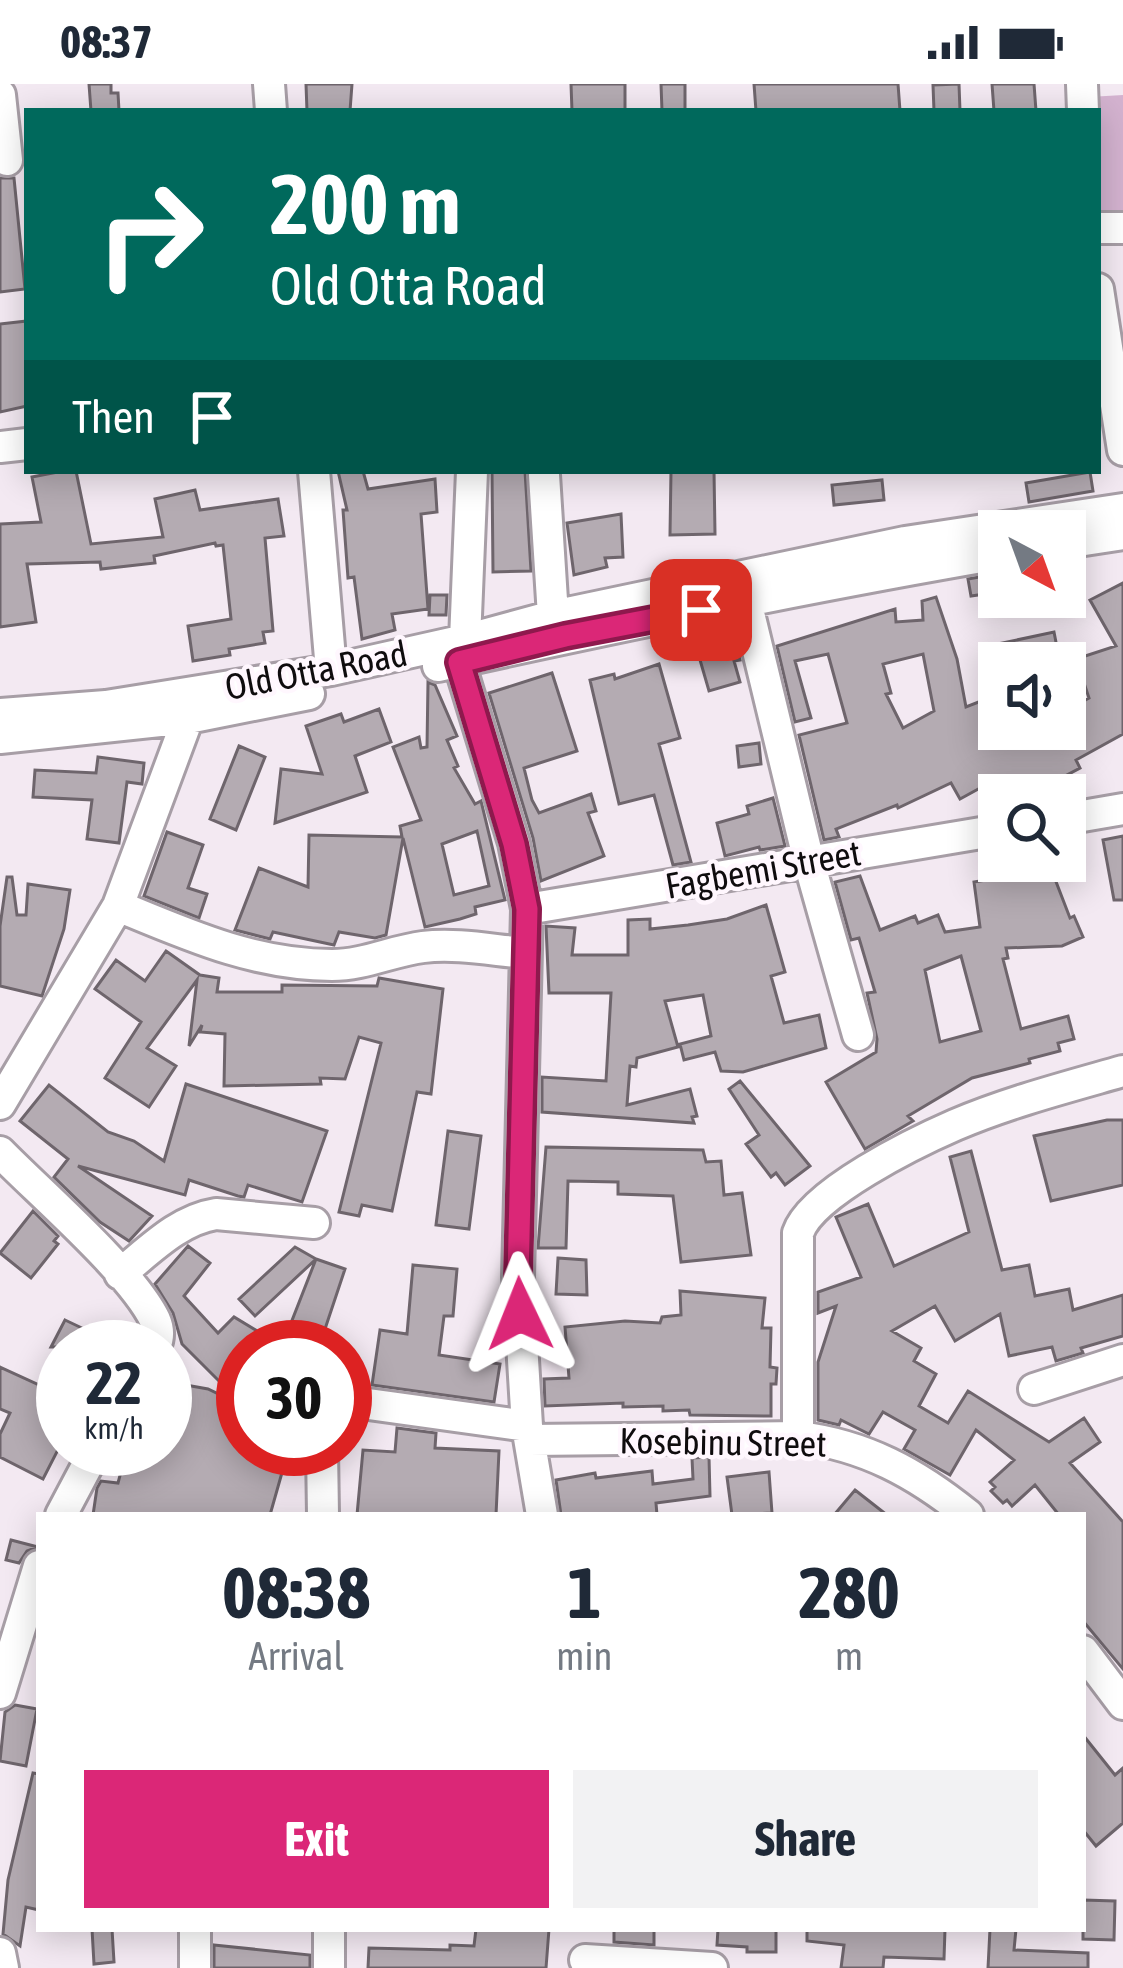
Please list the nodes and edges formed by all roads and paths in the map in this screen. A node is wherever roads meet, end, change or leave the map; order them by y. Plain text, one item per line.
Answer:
1 (0, 95) edge
2 (11, 159) edge
3 (1101, 308) edge
4 (1123, 450) edge
5 (314, 474) edge
6 (472, 474) edge
7 (544, 475) dead end
8 (1123, 509) edge
9 (1123, 534) edge
10 (1086, 540) edge
11 (978, 556) edge
12 (842, 568) junction
13 (746, 601) junction
14 (553, 616) junction
15 (462, 651) junction
16 (331, 670) junction
17 (0, 714) edge
18 (188, 718) junction
19 (0, 738) edge
20 (1123, 809) edge
21 (1086, 815) edge
22 (978, 834) edge
23 (809, 862) junction
24 (118, 906) junction
25 (527, 909) junction
26 (525, 953) junction
27 (859, 1034) dead end
28 (1123, 1071) edge
29 (0, 1104) edge
30 (0, 1152) edge
31 (314, 1223) dead end
32 (120, 1274) junction
33 (154, 1320) edge
34 (1123, 1360) edge
35 (1034, 1389) dead end
36 (372, 1405) edge
37 (529, 1432) junction
38 (797, 1437) junction
39 (82, 1476) edge
40 (322, 1476) edge
41 (63, 1512) edge
42 (323, 1512) edge
43 (542, 1512) edge
44 (964, 1512) edge
45 (36, 1576) edge
46 (1086, 1655) edge
47 (0, 1693) edge
48 (1123, 1704) edge
49 (195, 1932) edge
50 (329, 1932) edge
51 (584, 1952) edge
52 (0, 1953) edge
53 (3, 1968) edge
54 (194, 1968) edge
55 (329, 1968) edge
56 (712, 1968) edge

1 - 2 street
3 - 4 street
5 - 16 street
6 - 15 street
7 - 14 street
8 - 12 street, Old Otta Road
9 - 10 street
11 - 12 street, Old Otta Road
12 - 13 street, Old Otta Road
12 - 14 street, Old Otta Road
13 - 15 street, Old Otta Road
13 - 23 street
14 - 15 street, Old Otta Road
15 - 16 street, Old Otta Road
15 - 18 street, Old Otta Road
15 - 25 street
16 - 17 street, Old Otta Road
18 - 19 street, Old Otta Road
18 - 24 street
20 - 21 street
22 - 23 street, Fagbemi Street
23 - 25 street, Fagbemi Street
23 - 27 street
24 - 26 street
24 - 29 street
25 - 26 street
26 - 37 street
28 - 38 street
30 - 32 street
31 - 32 street
32 - 33 street
34 - 35 street
36 - 37 street, Kosebinu Street
37 - 38 street, Kosebinu Street
37 - 43 street
38 - 44 street, Kosebinu Street
39 - 41 street
40 - 42 street
45 - 47 street
46 - 48 street
49 - 54 street
50 - 55 street
51 - 56 street
52 - 53 street

